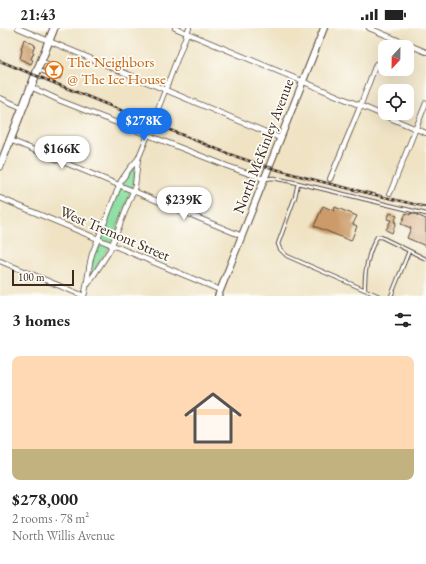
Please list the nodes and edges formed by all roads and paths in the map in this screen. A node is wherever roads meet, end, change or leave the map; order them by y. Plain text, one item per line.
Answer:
1 (18, 28) edge
2 (54, 28) edge
3 (175, 28) edge
4 (324, 28) edge
5 (369, 28) edge
6 (188, 31) edge
7 (49, 41) junction
8 (426, 52) edge
9 (41, 61) junction
10 (376, 64) dead end
11 (38, 70) junction
12 (302, 81) junction
13 (31, 87) junction
14 (165, 90) junction
15 (0, 98) edge
16 (426, 103) edge
17 (360, 106) junction
18 (23, 108) junction
19 (156, 114) dead end
20 (416, 129) junction
21 (426, 133) edge
22 (148, 135) junction
23 (280, 138) junction
24 (10, 140) junction
25 (2, 155) edge
26 (138, 159) junction
27 (0, 166) edge
28 (330, 179) dead end
29 (264, 180) junction
30 (298, 183) junction
31 (120, 185) junction
32 (133, 191) junction
33 (390, 193) dead end
34 (0, 198) edge
35 (426, 214) edge
36 (242, 236) junction
37 (98, 239) junction
38 (112, 245) junction
39 (410, 251) junction
40 (426, 259) edge
41 (0, 261) edge
42 (87, 285) junction
43 (365, 290) junction
44 (219, 293) edge
45 (84, 296) edge
46 (379, 296) edge
47 (391, 296) edge

1 - 7 street
2 - 7 main road
3 - 6 street
4 - 12 street, North McKinley Avenue
5 - 8 street
6 - 12 street
6 - 14 street
7 - 9 main road
7 - 14 street
9 - 11 main road
9 - 11 lane
10 - 17 street
11 - 13 main road
12 - 17 street
12 - 23 street, North McKinley Avenue
13 - 18 main road
13 - 22 street
14 - 19 street
14 - 23 street
15 - 18 street
16 - 20 street
17 - 20 street
17 - 28 street
18 - 24 main road
20 - 21 street
20 - 33 street
22 - 26 street
22 - 29 street
23 - 29 street, North McKinley Avenue
24 - 25 main road
24 - 31 street
25 - 27 main road
26 - 31 street
26 - 32 street
29 - 30 lane
29 - 36 street, North McKinley Avenue
30 - 35 lane
30 - 43 lane
31 - 32 street
31 - 37 street
32 - 36 street
32 - 38 street
34 - 37 street, West Tremont Street
36 - 44 street, North McKinley Avenue
37 - 38 street, West Tremont Street
37 - 42 street
38 - 42 street
38 - 44 street, West Tremont Street
39 - 40 lane
39 - 43 lane
39 - 47 lane
41 - 45 street
42 - 45 street
43 - 46 lane

